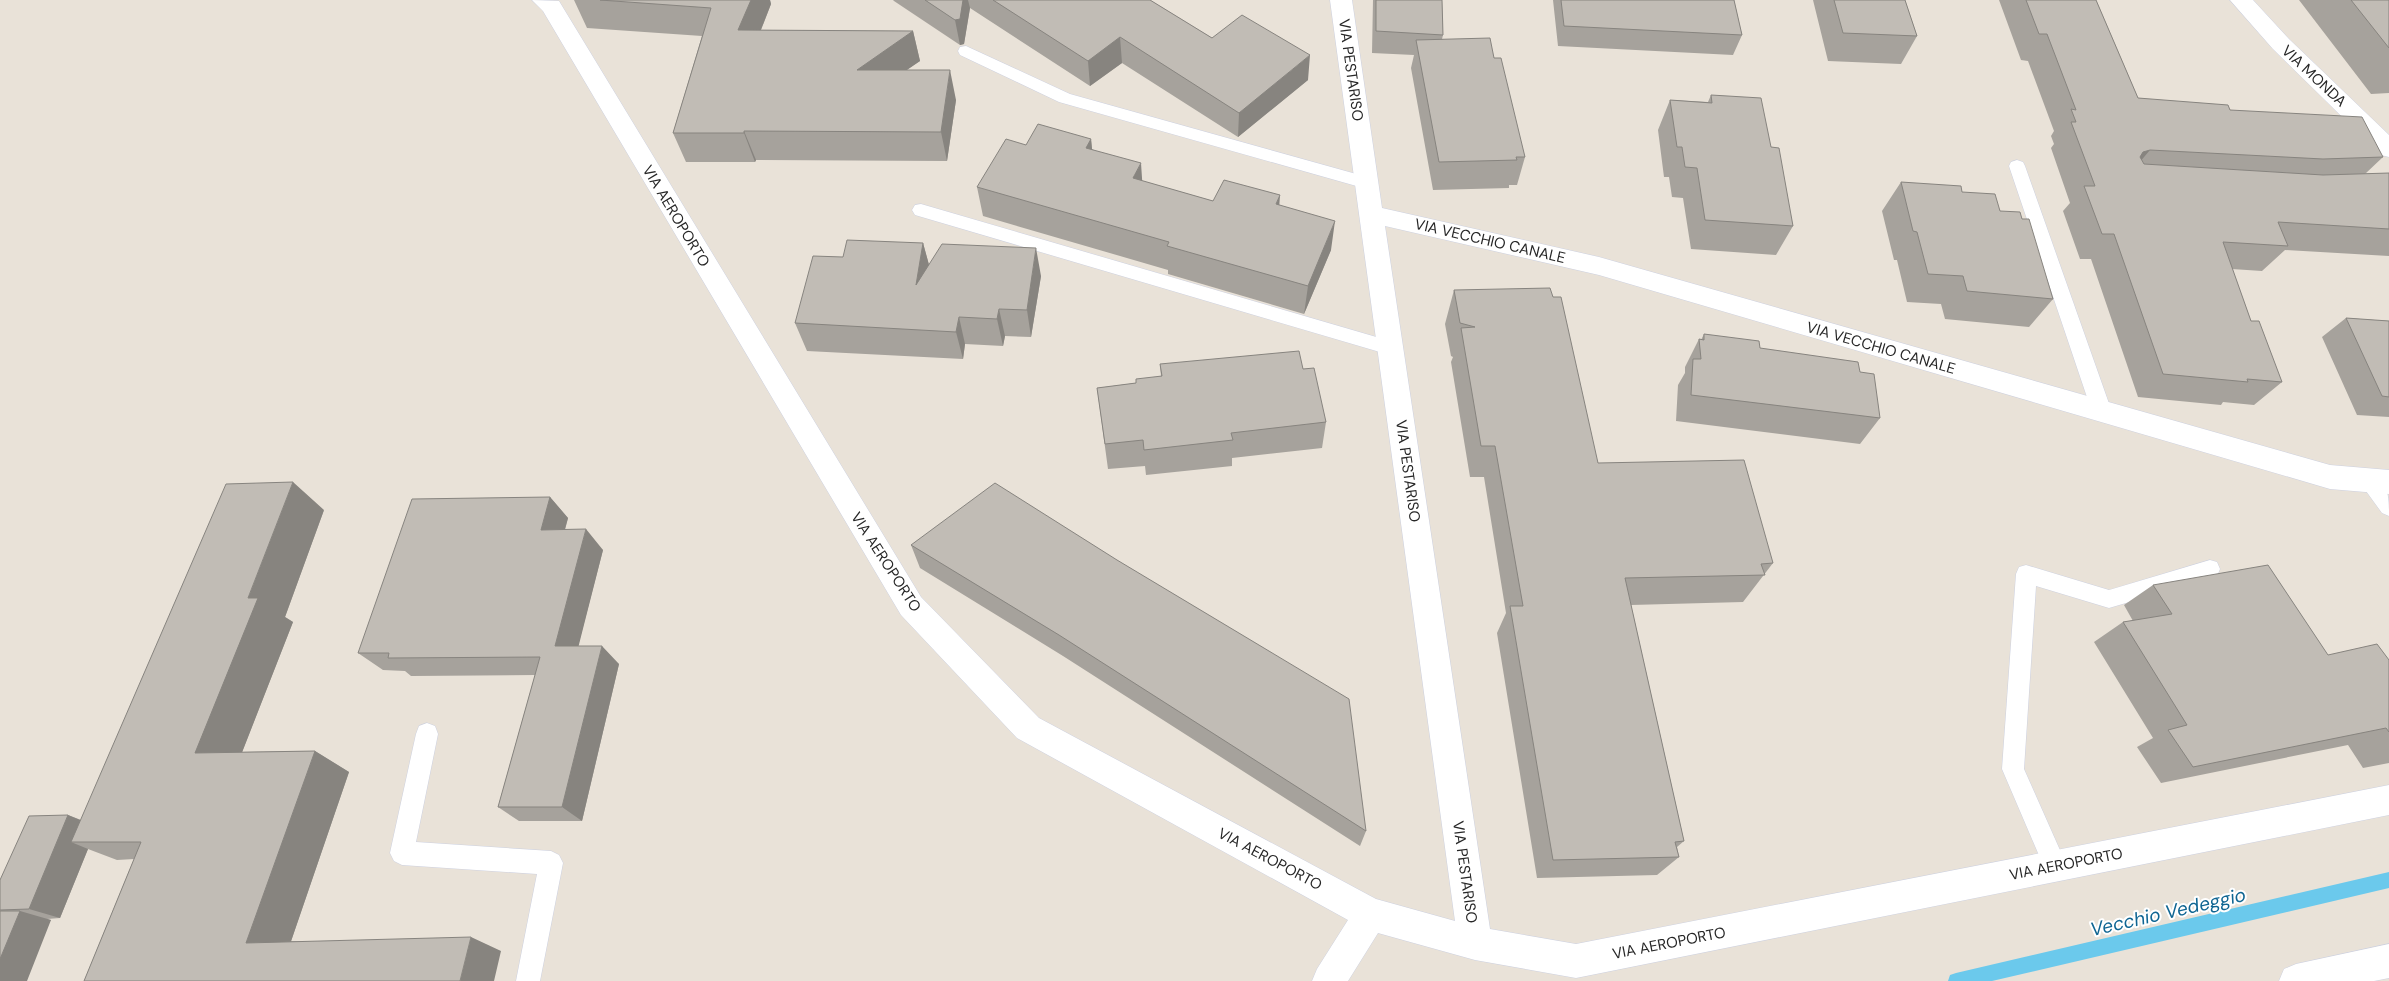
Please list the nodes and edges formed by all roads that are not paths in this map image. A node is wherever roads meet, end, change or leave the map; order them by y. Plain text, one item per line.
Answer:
1 (543, 0) edge
2 (1341, 0) edge
3 (2242, 0) edge
4 (966, 51) dead end
5 (2389, 149) edge
6 (2017, 166) dead end
7 (1367, 183) junction
8 (921, 210) dead end
9 (1371, 214) junction
10 (1390, 348) junction
11 (2102, 412) junction
12 (2378, 481) edge
13 (2389, 507) edge
14 (2210, 569) dead end
15 (427, 734) dead end
16 (2389, 800) edge
17 (2055, 866) junction
18 (1371, 914) junction
19 (1475, 943) junction
20 (2389, 961) edge
21 (528, 981) edge
22 (1329, 981) edge
23 (2296, 981) edge

1 - 18 street, VIA AEROPORTO
2 - 7 street, VIA PESTARISO
3 - 5 street, VIA MONDA
4 - 7 lane
6 - 11 lane
7 - 9 street, VIA PESTARISO
8 - 10 lane
9 - 10 street, VIA PESTARISO
9 - 11 street, VIA VECCHIO CANALE
10 - 19 street, VIA PESTARISO
11 - 12 street, VIA VECCHIO CANALE
12 - 13 lane
14 - 17 lane
15 - 21 lane
16 - 17 street, VIA AEROPORTO
17 - 19 street, VIA AEROPORTO
18 - 19 street, VIA AEROPORTO
18 - 22 street
20 - 23 street

